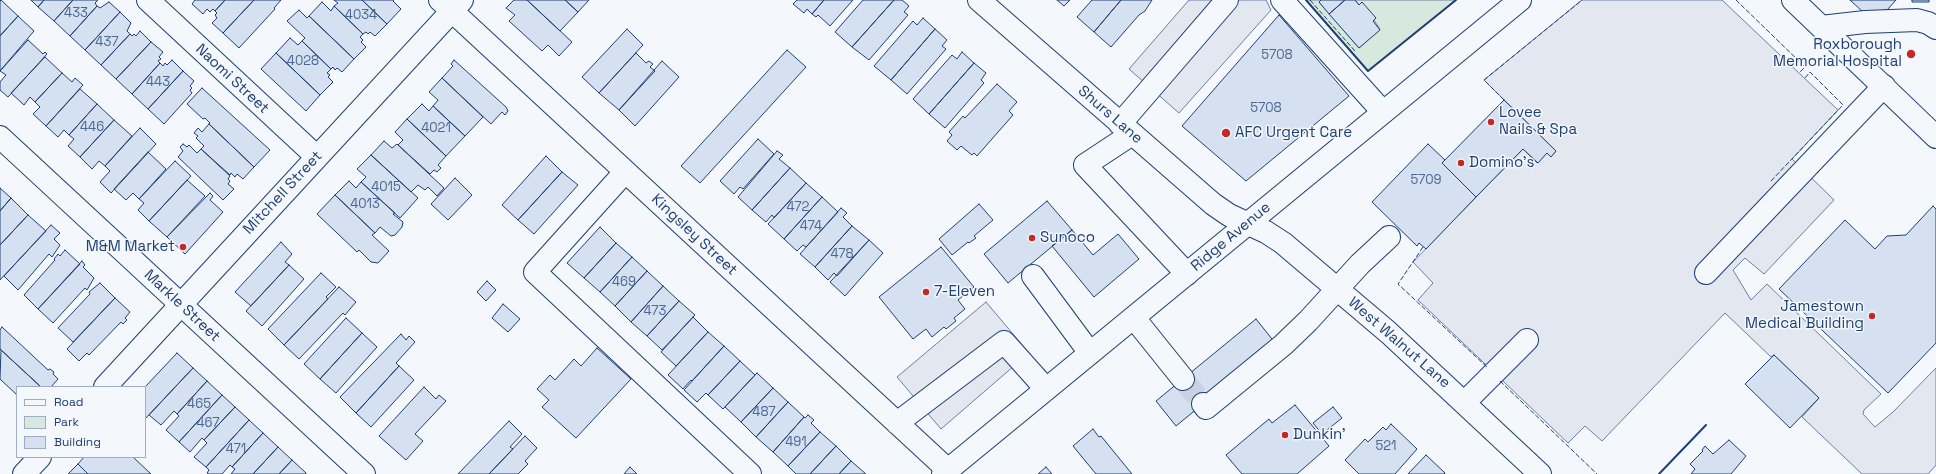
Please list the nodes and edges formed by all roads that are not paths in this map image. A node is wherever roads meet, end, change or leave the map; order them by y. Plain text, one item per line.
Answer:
1 (148, 0) edge
2 (979, 0) edge
3 (1227, 0) edge
4 (1282, 0) edge
5 (1793, 0) edge
6 (1511, 3) edge
7 (451, 4) edge
8 (1821, 27) junction
9 (1936, 28) edge
10 (1884, 86) junction
11 (1383, 112) junction
12 (1126, 129) junction
13 (0, 137) edge
14 (1936, 137) edge
15 (317, 157) junction
16 (625, 172) junction
17 (1247, 223) junction
18 (1389, 237) dead end
19 (1706, 273) dead end
20 (1186, 274) junction
21 (1034, 276) dead end
22 (1337, 288) junction
23 (180, 304) junction
24 (1134, 318) junction
25 (1527, 340) dead end
26 (1090, 353) junction
27 (1183, 379) tunnel mouth
28 (106, 386) edge
29 (1046, 389) junction
30 (1466, 402) junction
31 (1203, 404) dead end
32 (897, 423) junction
33 (39, 458) edge
34 (946, 472) edge
35 (24, 474) edge
36 (364, 474) edge
37 (750, 474) edge
38 (1540, 474) edge

1 - 15 street, Naomi Street
2 - 12 street, Shurs Lane
3 - 12 street
4 - 11 street
5 - 8 street
6 - 11 street, Ridge Avenue
7 - 15 street, Mitchell Street
7 - 16 street, Kingsley Street
8 - 9 street
8 - 10 street
10 - 14 street
10 - 19 street
11 - 17 street, Ridge Avenue
12 - 17 street, Shurs Lane
12 - 20 street
13 - 23 street, Markle Street
15 - 23 street, Mitchell Street
16 - 32 street, Kingsley Street
16 - 37 street
17 - 20 street, Ridge Avenue
17 - 22 street, West Walnut Lane
18 - 22 street
20 - 24 street, Ridge Avenue
21 - 26 street
22 - 30 street, West Walnut Lane
22 - 31 street
23 - 28 street, Mitchell Street
23 - 36 street, Markle Street
24 - 26 street, Ridge Avenue
24 - 27 street
25 - 30 street
26 - 29 street, Ridge Avenue
29 - 32 street
29 - 34 street, Ridge Avenue
30 - 38 street, West Walnut Lane
32 - 34 street, Kingsley Street
33 - 35 street

